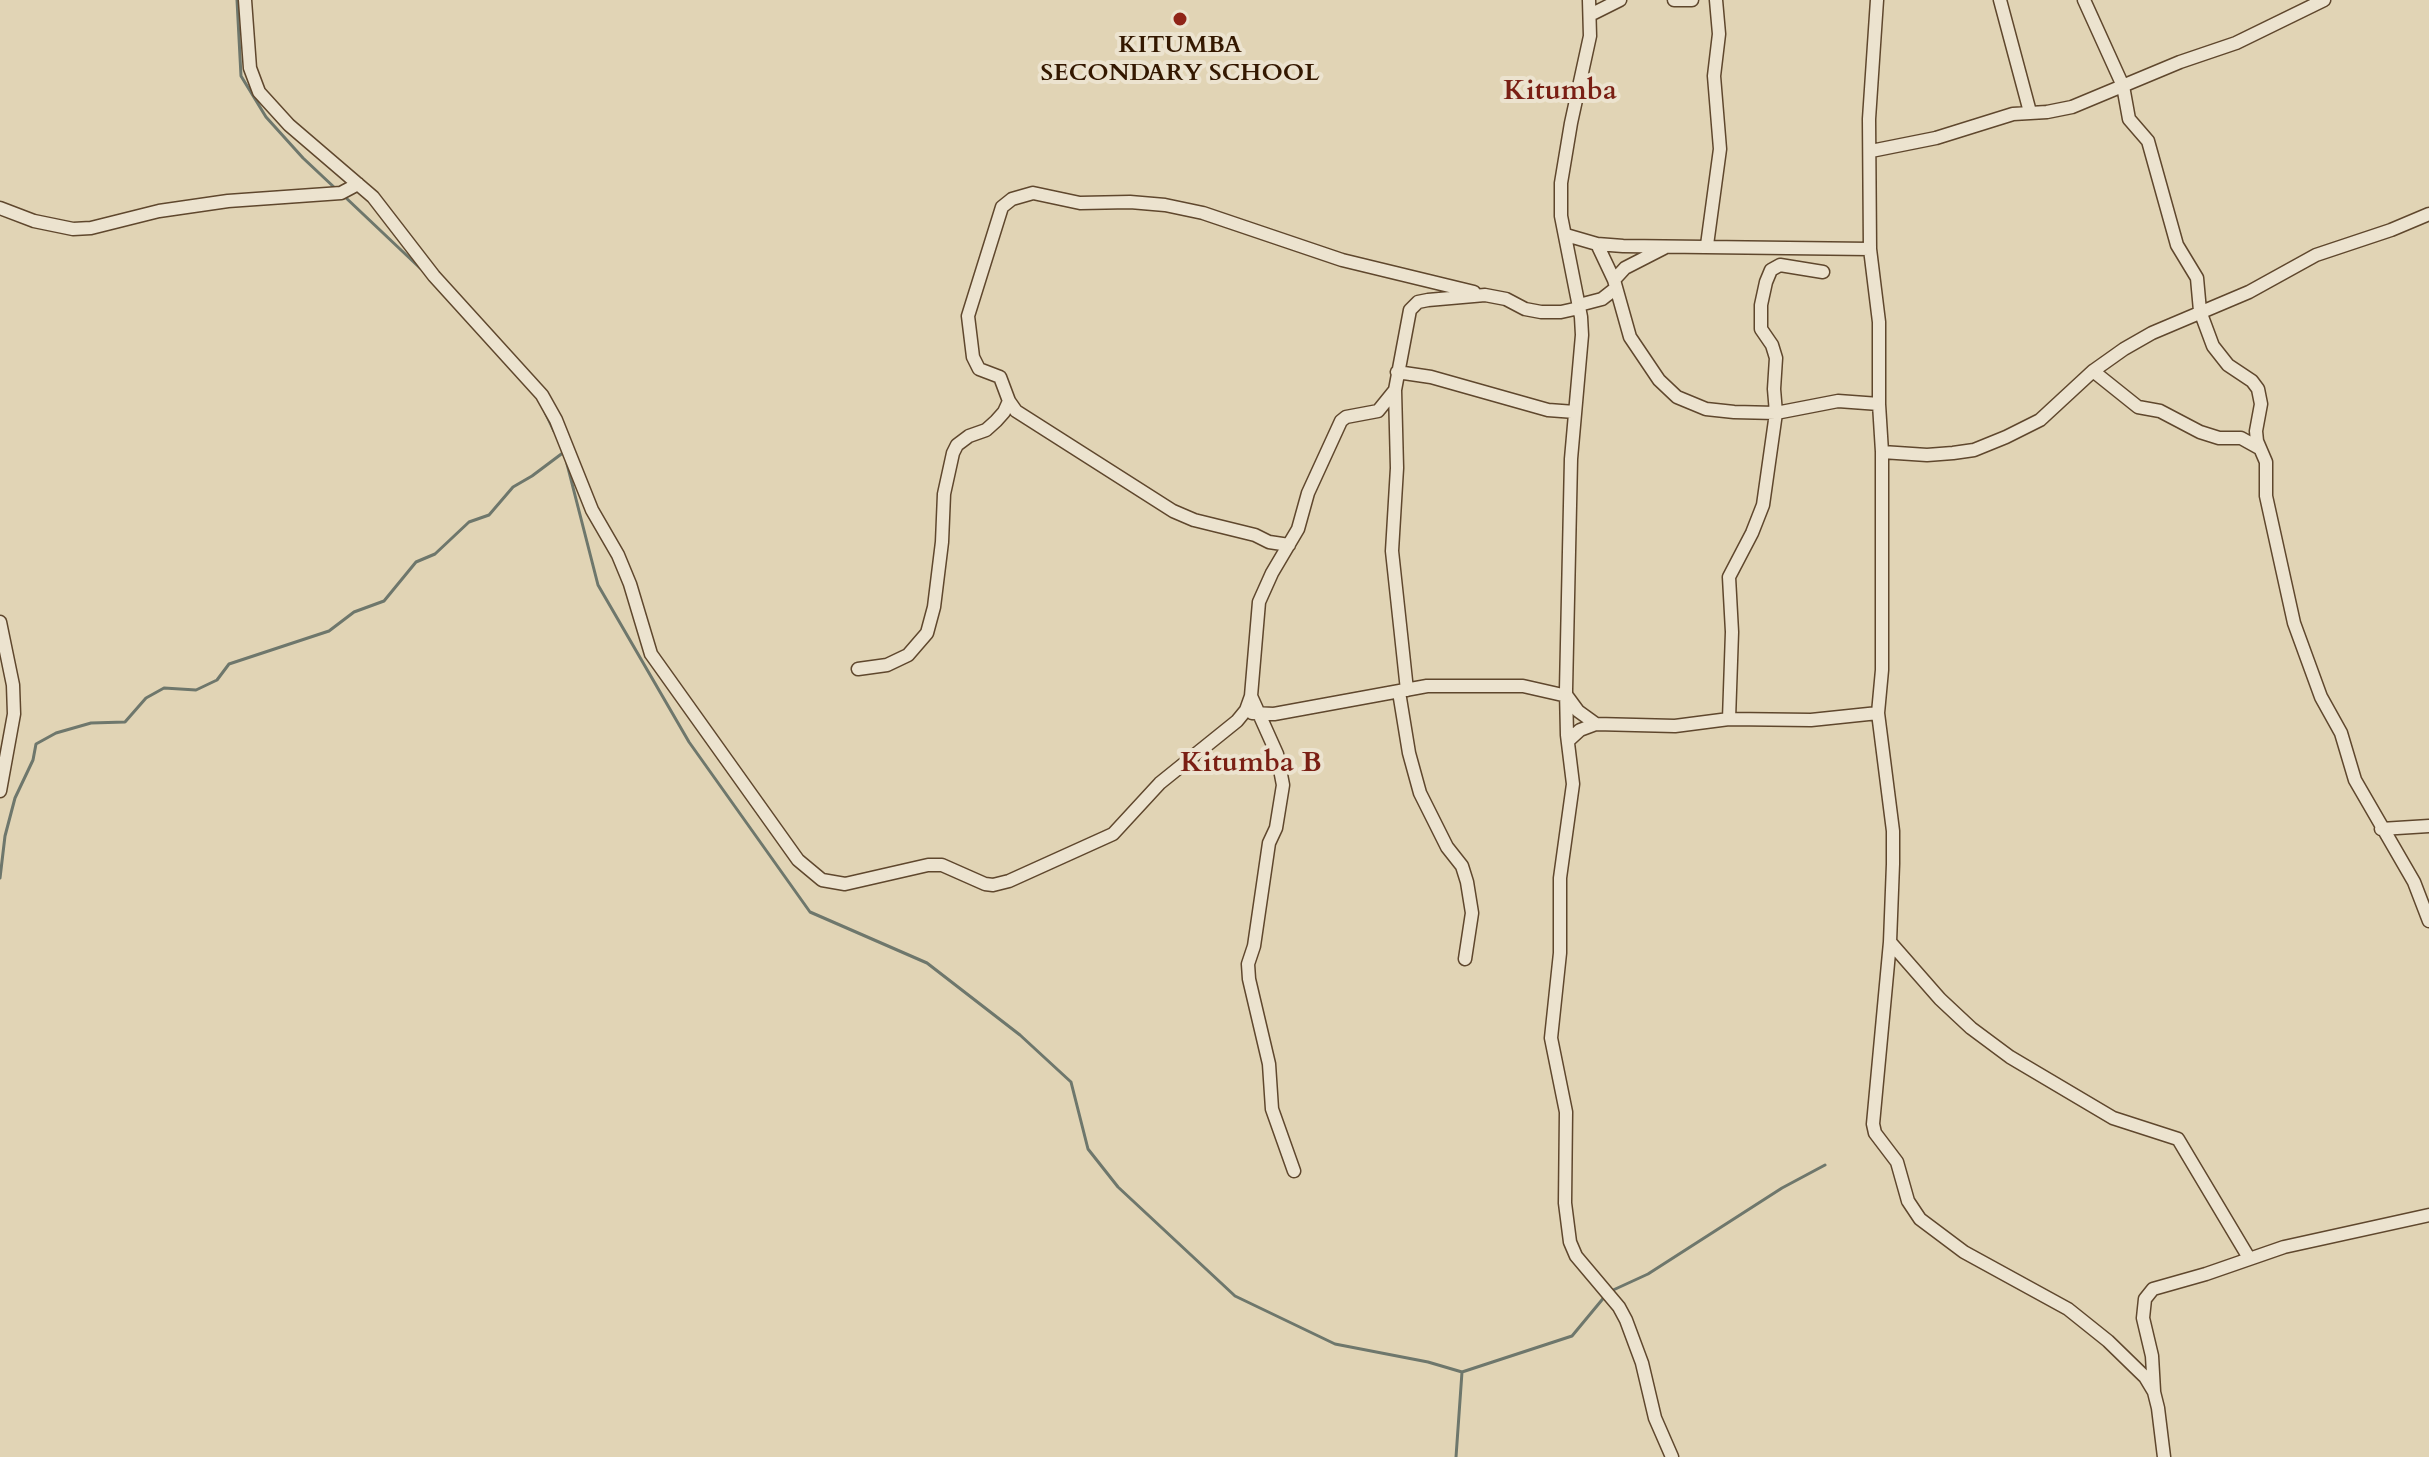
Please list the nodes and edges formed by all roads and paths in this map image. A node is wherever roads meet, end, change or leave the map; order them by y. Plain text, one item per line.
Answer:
1 (245, 0) edge
2 (1589, 0) edge
3 (1620, 0) edge
4 (1674, 0) edge
5 (1692, 0) edge
6 (1716, 0) edge
7 (1877, 0) edge
8 (2000, 0) edge
9 (2084, 0) edge
10 (2324, 0) edge
11 (1590, 15) junction
12 (2123, 86) junction
13 (2030, 112) junction
14 (1871, 151) junction
15 (358, 184) junction
16 (0, 208) edge
17 (2429, 214) edge
18 (1566, 235) junction
19 (1597, 244) junction
20 (1672, 245) junction
21 (1707, 245) junction
22 (1870, 249) junction
23 (1823, 272) dead end
24 (1615, 284) junction
25 (1485, 295) junction
26 (1579, 306) junction
27 (2200, 311) junction
28 (2093, 371) junction
29 (1397, 372) junction
30 (1395, 390) junction
31 (1009, 401) junction
32 (1879, 404) junction
33 (1575, 412) junction
34 (1776, 413) junction
35 (2259, 448) junction
36 (1882, 452) junction
37 (1289, 545) junction
38 (0, 622) edge
39 (858, 669) dead end
40 (1403, 691) junction
41 (1251, 696) junction
42 (1567, 696) junction
43 (1257, 713) junction
44 (1878, 713) junction
45 (1242, 716) junction
46 (1729, 719) junction
47 (1596, 724) junction
48 (1568, 741) junction
49 (0, 791) edge
50 (2429, 826) edge
51 (2381, 829) junction
52 (2429, 921) edge
53 (1890, 942) junction
54 (1465, 959) dead end
55 (1294, 1171) dead end
56 (2429, 1215) edge
57 (2249, 1258) junction
58 (2154, 1392) junction
59 (1672, 1457) edge
60 (2164, 1457) edge

1 - 15 street
2 - 11 street
3 - 11 street
4 - 5 street
6 - 21 street
7 - 14 street
8 - 13 street
9 - 12 street
10 - 12 street
11 - 18 street
12 - 13 street
12 - 27 street
13 - 14 street
14 - 22 street
15 - 16 street
15 - 45 street
17 - 27 street
18 - 19 street
18 - 26 street
19 - 20 street
19 - 24 street
20 - 21 street
20 - 24 street
21 - 22 street
22 - 32 street
23 - 34 street
24 - 26 street
24 - 34 street
25 - 26 street
25 - 29 street
25 - 31 street
26 - 33 street
27 - 28 street
27 - 35 street
28 - 35 street
28 - 36 street
29 - 30 street
29 - 33 street
30 - 37 street
30 - 40 street
31 - 37 street
31 - 39 street
32 - 34 street
32 - 36 street
33 - 42 street
34 - 46 street
35 - 51 street
36 - 44 street
37 - 41 street
38 - 49 street
40 - 42 street
40 - 43 street
40 - 54 street
41 - 43 street
41 - 45 street
42 - 47 street
42 - 48 street
43 - 45 street
43 - 55 street
44 - 46 street
44 - 53 street
46 - 47 street
47 - 48 street
48 - 59 street
50 - 51 street
51 - 52 street
53 - 57 street
53 - 58 street
56 - 57 street
57 - 58 street
58 - 60 street

